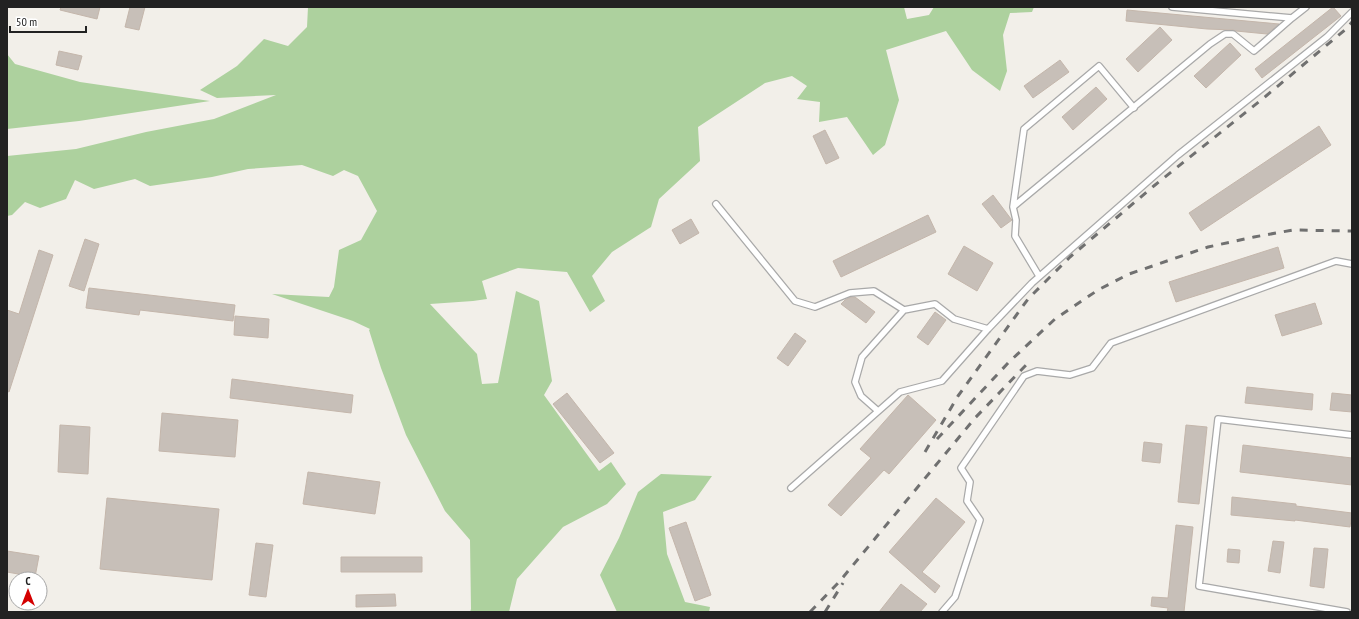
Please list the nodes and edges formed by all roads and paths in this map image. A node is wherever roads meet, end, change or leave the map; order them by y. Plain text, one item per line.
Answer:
1 (1172, 7) edge
2 (1306, 7) edge
3 (1352, 12) edge
4 (1292, 18) junction
5 (1134, 108) junction
6 (716, 204) dead end
7 (1013, 207) junction
8 (1352, 264) edge
9 (1039, 276) junction
10 (904, 310) junction
11 (988, 329) junction
12 (878, 411) junction
13 (1352, 435) edge
14 (791, 488) dead end
15 (942, 612) edge
16 (1347, 612) edge

1 - 4 lane
2 - 4 lane
3 - 9 lane
4 - 5 lane
5 - 7 lane
5 - 7 lane
6 - 10 lane
7 - 9 lane
8 - 15 lane
9 - 11 lane
10 - 11 lane
10 - 12 lane
11 - 12 lane
12 - 14 lane
13 - 16 lane

